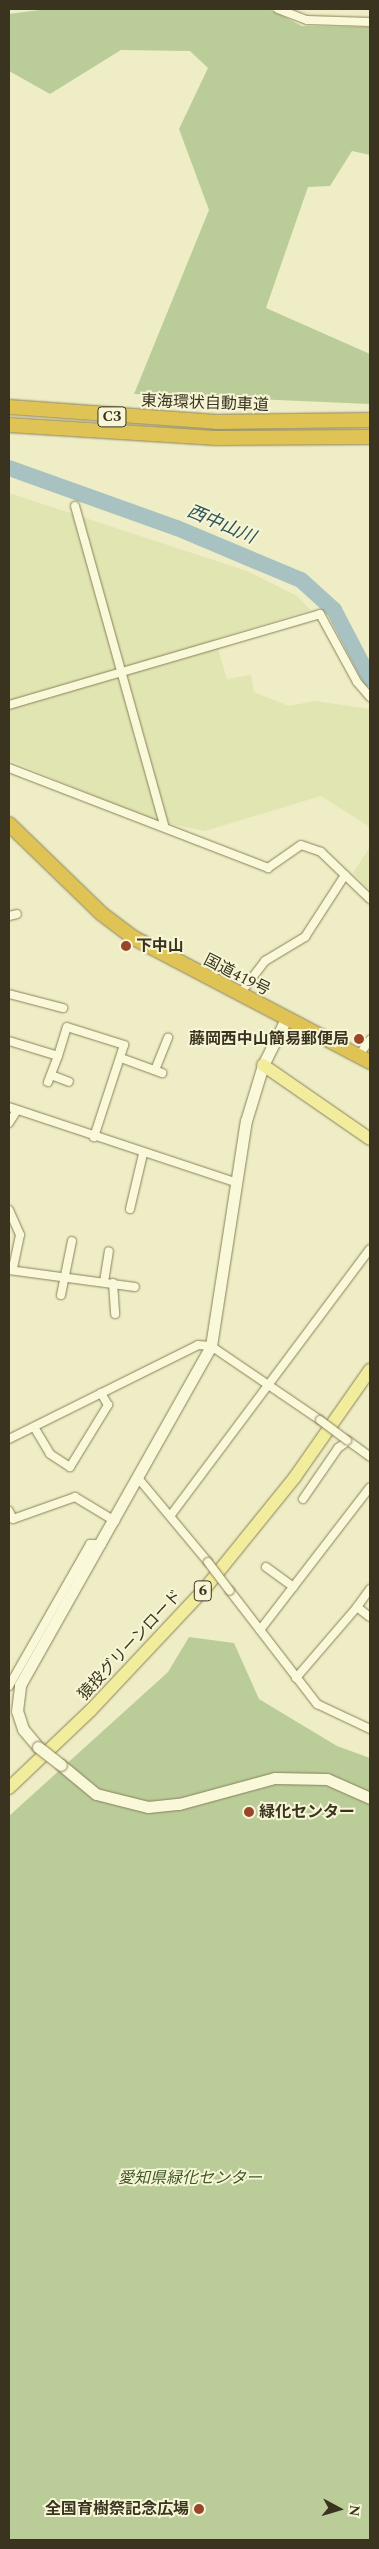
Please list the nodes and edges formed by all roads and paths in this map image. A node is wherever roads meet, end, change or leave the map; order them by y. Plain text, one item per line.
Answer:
1 (278, 9) edge
2 (370, 22) edge
3 (9, 407) edge
4 (370, 420) edge
5 (9, 425) edge
6 (370, 437) edge
7 (75, 506) dead end
8 (121, 670) junction
9 (370, 697) edge
10 (9, 705) edge
11 (9, 768) edge
12 (9, 824) edge
13 (164, 825) junction
14 (346, 875) junction
15 (370, 899) edge
16 (9, 994) edge
17 (239, 995) junction
18 (63, 1008) dead end
19 (286, 1020) junction
20 (168, 1037) dead end
21 (9, 1040) edge
22 (370, 1040) edge
23 (58, 1056) junction
24 (121, 1058) junction
25 (364, 1059) edge
26 (263, 1065) junction
27 (69, 1082) dead end
28 (13, 1108) edge
29 (9, 1123) edge
30 (94, 1137) junction
31 (370, 1139) edge
32 (143, 1154) junction
33 (234, 1182) junction
34 (130, 1209) dead end
35 (9, 1210) edge
36 (72, 1241) dead end
37 (370, 1249) edge
38 (109, 1251) dead end
39 (11, 1268) edge
40 (64, 1276) junction
41 (104, 1282) junction
42 (113, 1283) junction
43 (135, 1287) dead end
44 (61, 1295) dead end
45 (115, 1314) dead end
46 (211, 1346) junction
47 (370, 1370) edge
48 (268, 1384) junction
49 (101, 1393) junction
50 (34, 1427) junction
51 (9, 1439) edge
52 (347, 1440) junction
53 (370, 1457) edge
54 (138, 1478) junction
55 (370, 1487) edge
56 (303, 1499) dead end
57 (9, 1511) edge
58 (171, 1515) junction
59 (115, 1521) junction
60 (102, 1544) junction
61 (266, 1567) dead end
62 (294, 1586) junction
63 (370, 1589) edge
64 (357, 1607) junction
65 (370, 1617) edge
66 (260, 1630) junction
67 (296, 1678) junction
68 (9, 1686) edge
69 (370, 1729) edge
70 (9, 1788) edge
71 (370, 1798) edge

1 - 2 street
3 - 4 highway, 東海環状自動車道 / C3
5 - 6 highway, 東海環状自動車道 / C3
7 - 8 street
8 - 9 street
8 - 10 street
8 - 13 street
11 - 13 street
12 - 17 highway, 国道419号
13 - 14 street
14 - 15 street
14 - 17 street
16 - 18 street
17 - 19 highway, 国道419号
19 - 25 highway, 国道419号
19 - 26 street
20 - 24 street
21 - 23 street
22 - 25 street
23 - 24 street
23 - 27 street
24 - 30 street
26 - 31 main road
26 - 33 street
28 - 29 street
28 - 30 street
30 - 32 street
32 - 33 street
32 - 34 street
33 - 46 street
35 - 39 street
36 - 40 street
37 - 48 street
38 - 41 street
39 - 40 street
40 - 41 street
40 - 44 street
41 - 42 street
42 - 43 street
42 - 45 street
46 - 48 street
46 - 49 street
46 - 54 street
47 - 70 main road, 猿投グリーンロード / 6
48 - 52 street, bridge
48 - 58 street
49 - 50 street
49 - 50 street
50 - 51 street
52 - 53 street
52 - 56 street
54 - 58 street
54 - 59 street
55 - 62 street
57 - 59 street
58 - 66 street, bridge
59 - 60 street
60 - 68 street
60 - 71 street, bridge
61 - 62 street
62 - 66 street
63 - 64 street
64 - 65 street
64 - 67 street
66 - 67 street
67 - 69 street

